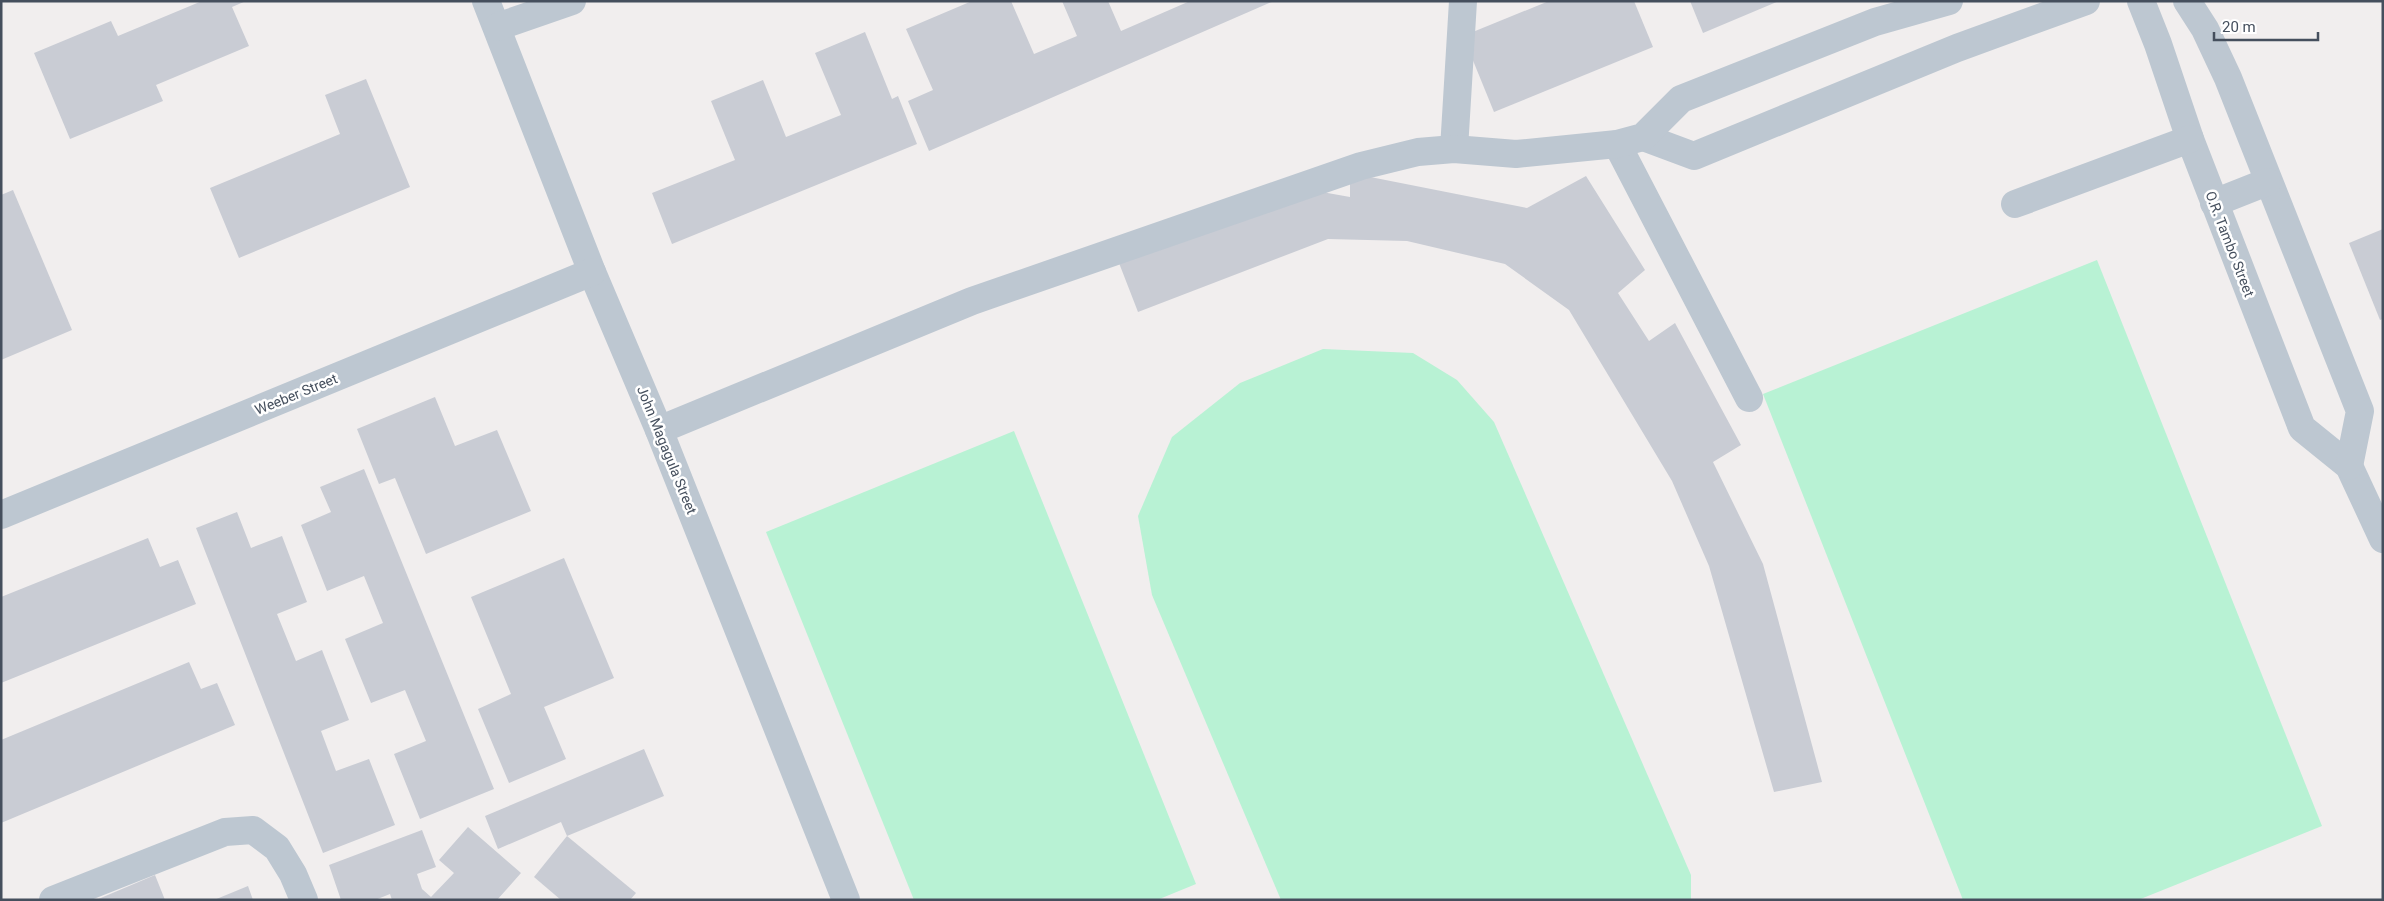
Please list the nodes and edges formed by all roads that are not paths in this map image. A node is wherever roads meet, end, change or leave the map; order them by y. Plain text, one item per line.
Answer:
1 (486, 1) edge
2 (572, 1) edge
3 (1463, 1) edge
4 (1950, 1) edge
5 (2086, 1) edge
6 (2141, 1) edge
7 (2151, 1) edge
8 (2160, 1) edge
9 (2187, 1) edge
10 (496, 27) junction
11 (1643, 137) junction
12 (2190, 139) junction
13 (1616, 144) junction
14 (1454, 149) junction
15 (2267, 182) junction
16 (2214, 203) junction
17 (2015, 204) dead end
18 (592, 272) junction
19 (1749, 398) dead end
20 (659, 430) junction
21 (2350, 466) junction
22 (1, 515) edge
23 (2383, 539) edge
24 (53, 900) edge
25 (304, 900) edge
26 (846, 900) edge

1 - 10 street, John Magagula Street
2 - 10 street
3 - 14 street
4 - 11 street
5 - 11 street
6 - 12 street, O.R. Tambo Street
7 - 8 street
9 - 15 street
10 - 18 street, John Magagula Street
11 - 13 street
12 - 16 street, O.R. Tambo Street
12 - 17 street
13 - 14 street
13 - 19 street
14 - 20 street
15 - 16 street
15 - 21 street
16 - 21 street, O.R. Tambo Street
18 - 20 street, John Magagula Street
18 - 22 street, Weeber Street
20 - 26 street, John Magagula Street
21 - 23 street, O.R. Tambo Street
24 - 25 street

